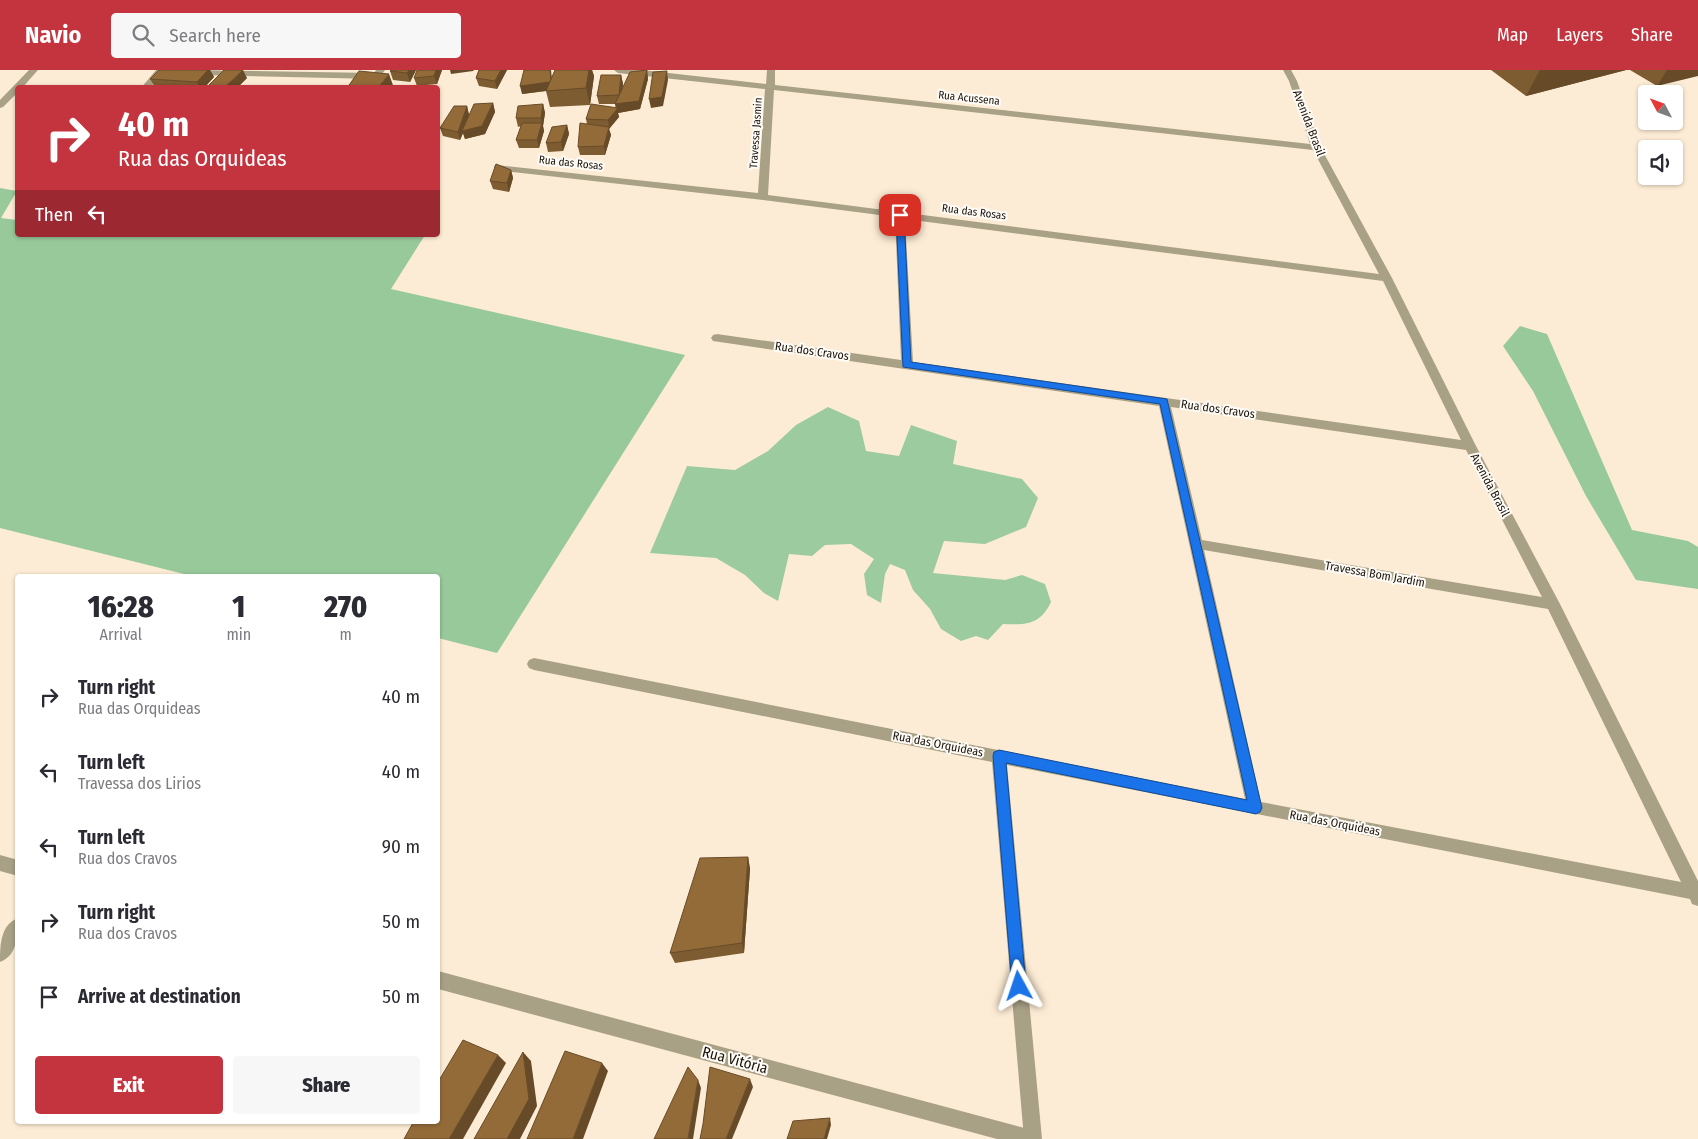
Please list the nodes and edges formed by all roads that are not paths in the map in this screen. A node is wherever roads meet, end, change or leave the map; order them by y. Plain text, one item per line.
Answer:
1 (34, 70) edge
2 (160, 70) edge
3 (381, 70) edge
4 (618, 70) edge
5 (771, 70) edge
6 (1287, 70) edge
7 (170, 71) edge
8 (189, 71) edge
9 (19, 85) edge
10 (148, 85) edge
11 (771, 87) junction
12 (15, 90) edge
13 (0, 105) edge
14 (1316, 148) junction
15 (497, 168) edge
16 (763, 197) junction
17 (900, 215) junction
18 (1387, 278) junction
19 (717, 338) dead end
20 (907, 364) junction
21 (1164, 401) junction
22 (1470, 446) junction
23 (1196, 544) junction
24 (1553, 604) junction
25 (534, 664) dead end
26 (999, 756) junction
27 (1256, 808) junction
28 (0, 863) edge
29 (15, 867) edge
30 (1696, 895) edge
31 (15, 931) edge
32 (0, 954) edge
33 (440, 981) edge
34 (1032, 1139) edge

1 - 9 street
2 - 7 street
2 - 10 street
3 - 8 street
4 - 11 street, Rua Acussena
5 - 11 street, Travessa Jasmin
6 - 14 street, Avenida Brasil
11 - 14 street, Rua Acussena
11 - 16 street, Travessa Jasmin
12 - 13 street
14 - 18 street, Avenida Brasil
15 - 16 street, Rua das Rosas
16 - 17 street, Rua das Rosas
17 - 18 street, Rua das Rosas
17 - 20 street
18 - 22 street, Avenida Brasil
19 - 20 street, Rua dos Cravos
20 - 21 street, Rua dos Cravos
21 - 22 street, Rua dos Cravos
21 - 23 street
22 - 24 street, Avenida Brasil
23 - 24 street, Travessa Bom Jardim
23 - 27 street
24 - 30 street, Avenida Brasil
25 - 26 street, Rua das Orquideas
26 - 27 street, Rua das Orquideas
26 - 34 street
27 - 30 street, Rua das Orquideas
28 - 29 street
31 - 32 street
33 - 34 street, Rua Vitória

